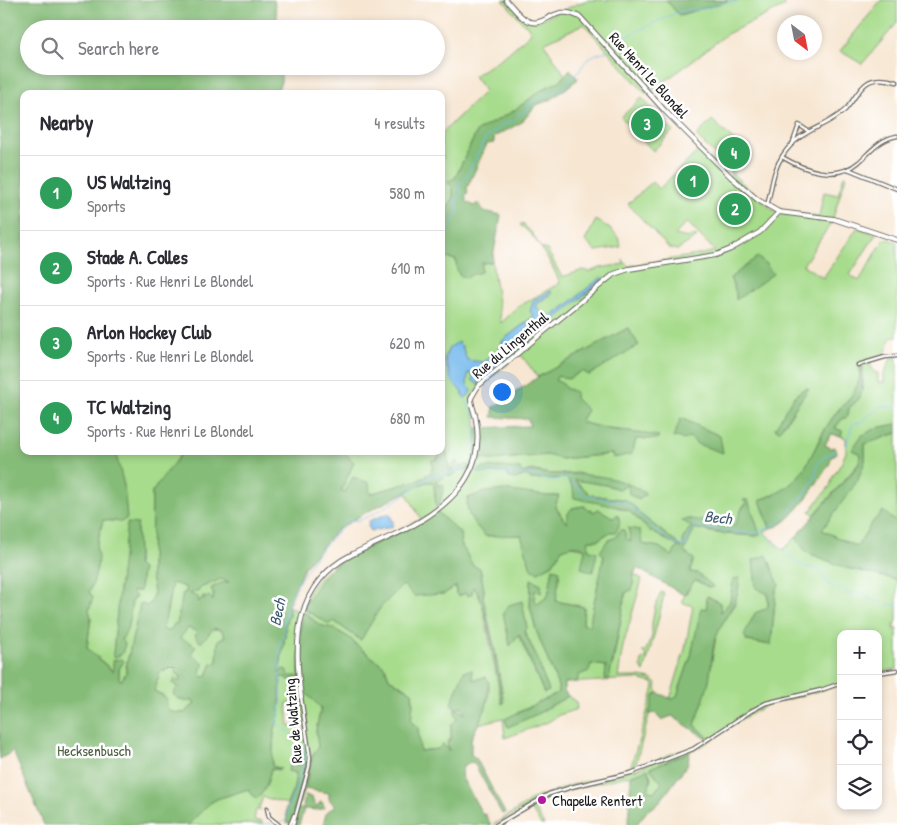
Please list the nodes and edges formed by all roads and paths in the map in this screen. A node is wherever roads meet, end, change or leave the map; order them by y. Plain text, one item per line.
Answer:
1 (506, 0) edge
2 (897, 82) edge
3 (808, 131) junction
4 (897, 136) edge
5 (793, 142) junction
6 (782, 157) junction
7 (848, 169) junction
8 (897, 189) edge
9 (767, 206) junction
10 (779, 212) junction
11 (897, 240) edge
12 (897, 356) edge
13 (858, 365) dead end
14 (303, 613) joint
15 (897, 670) edge
16 (882, 672) edge
17 (837, 684) edge
18 (301, 697) joint
19 (267, 808) dead end
20 (278, 824) edge
21 (292, 825) edge
22 (496, 825) edge

1 - 9 street, Rue Henri Le Blondel
2 - 3 street
3 - 5 street
3 - 5 street
4 - 7 street
5 - 6 street
6 - 7 street
6 - 9 street
7 - 8 street
9 - 10 street
10 - 11 street
10 - 14 street, Rue du Lingenthal
12 - 13 street
14 - 18 street, Rue de Waltzing
15 - 16 street
17 - 22 street
18 - 21 street, Rue de Waltzing
19 - 20 street

